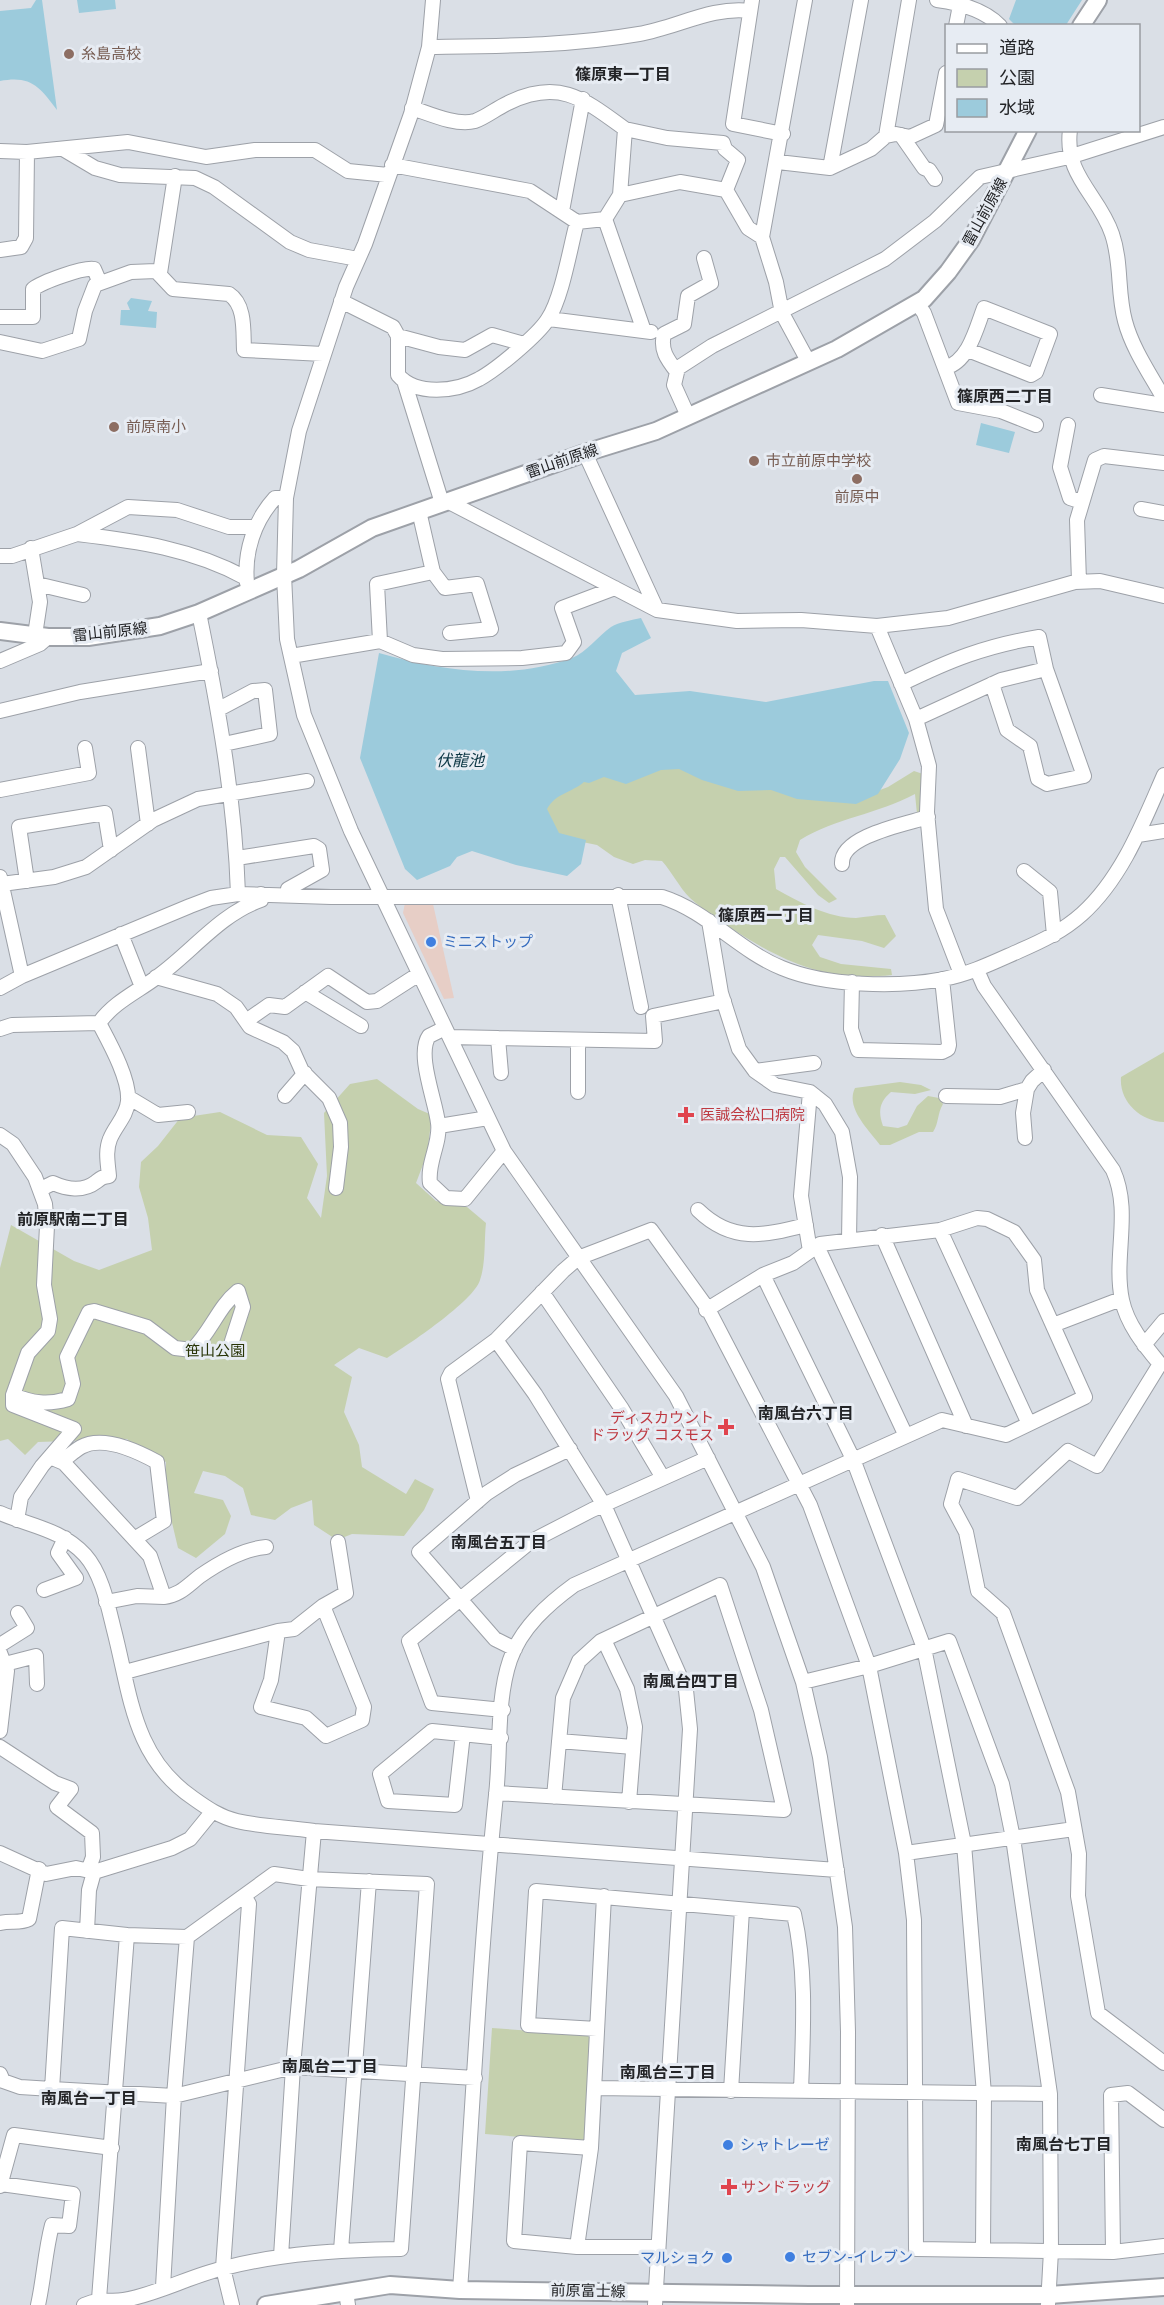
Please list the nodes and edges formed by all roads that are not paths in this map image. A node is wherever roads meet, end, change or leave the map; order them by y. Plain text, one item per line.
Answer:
1 (433, 0) edge
2 (805, 0) edge
3 (861, 0) edge
4 (909, 0) edge
5 (937, 0) edge
6 (1098, 0) edge
7 (961, 2) edge
8 (751, 5) edge
9 (956, 24) edge
10 (998, 24) edge
11 (1082, 24) edge
12 (429, 47) junction
13 (945, 78) edge
14 (584, 99) junction
15 (412, 108) junction
16 (1164, 127) edge
17 (625, 129) junction
18 (1027, 132) edge
19 (1070, 132) edge
20 (783, 134) junction
21 (901, 135) junction
22 (886, 136) junction
23 (63, 149) junction
24 (0, 151) edge
25 (27, 152) junction
26 (1069, 157) junction
27 (778, 162) junction
28 (830, 168) junction
29 (1009, 169) junction
30 (390, 170) junction
31 (176, 176) junction
32 (935, 179) dead end
33 (726, 190) junction
34 (620, 195) junction
35 (562, 211) junction
36 (605, 219) junction
37 (577, 222) junction
38 (762, 237) junction
39 (0, 250) edge
40 (704, 258) dead end
41 (358, 260) junction
42 (160, 273) junction
43 (100, 283) junction
44 (341, 301) junction
45 (917, 303) junction
46 (782, 313) junction
47 (0, 317) edge
48 (549, 319) junction
49 (644, 331) junction
50 (664, 334) junction
51 (398, 336) junction
52 (0, 342) edge
53 (524, 344) junction
54 (968, 350) junction
55 (323, 354) junction
56 (808, 361) junction
57 (945, 368) junction
58 (676, 372) junction
59 (405, 384) junction
60 (1164, 399) edge
61 (1164, 405) edge
62 (1164, 412) edge
63 (688, 416) junction
64 (1036, 425) dead end
65 (1068, 425) dead end
66 (585, 453) junction
67 (1164, 464) edge
68 (286, 498) junction
69 (445, 502) junction
70 (1082, 502) junction
71 (1141, 509) dead end
72 (419, 511) junction
73 (1164, 513) edge
74 (254, 527) junction
75 (77, 534) junction
76 (31, 548) junction
77 (0, 556) edge
78 (433, 572) junction
79 (284, 575) junction
80 (1079, 582) junction
81 (37, 584) junction
82 (247, 585) junction
83 (615, 588) junction
84 (83, 595) dead end
85 (1164, 596) edge
86 (657, 610) junction
87 (199, 613) junction
88 (877, 626) junction
89 (0, 631) edge
90 (450, 633) dead end
91 (42, 636) junction
92 (380, 641) junction
93 (291, 656) junction
94 (0, 661) edge
95 (1046, 669) junction
96 (211, 671) junction
97 (901, 684) junction
98 (992, 684) junction
99 (219, 709) junction
100 (0, 711) edge
101 (916, 719) junction
102 (224, 744) junction
103 (85, 748) dead end
104 (138, 748) dead end
105 (1164, 775) edge
106 (307, 781) dead end
107 (0, 790) edge
108 (230, 793) junction
109 (928, 817) junction
110 (148, 824) junction
111 (1164, 831) edge
112 (1138, 835) junction
113 (111, 850) junction
114 (237, 858) junction
115 (842, 864) dead end
116 (1024, 871) dead end
117 (0, 878) edge
118 (27, 881) junction
119 (238, 894) junction
120 (261, 894) junction
121 (288, 895) junction
122 (381, 895) junction
123 (618, 895) junction
124 (709, 921) junction
125 (121, 934) junction
126 (1054, 935) junction
127 (977, 970) junction
128 (419, 974) junction
129 (961, 974) junction
130 (22, 976) junction
131 (156, 977) junction
132 (942, 980) junction
133 (852, 982) junction
134 (142, 987) junction
135 (0, 988) edge
136 (305, 992) junction
137 (724, 1001) junction
138 (641, 1007) dead end
139 (246, 1021) junction
140 (99, 1023) junction
141 (361, 1026) dead end
142 (0, 1029) edge
143 (448, 1033) junction
144 (498, 1038) junction
145 (578, 1040) junction
146 (814, 1064) dead end
147 (1044, 1070) junction
148 (756, 1071) junction
149 (305, 1073) junction
150 (501, 1073) dead end
151 (1027, 1089) junction
152 (578, 1092) dead end
153 (810, 1092) junction
154 (285, 1096) dead end
155 (946, 1096) dead end
156 (128, 1097) junction
157 (188, 1112) dead end
158 (488, 1118) junction
159 (439, 1126) junction
160 (0, 1134) edge
161 (1025, 1138) dead end
162 (504, 1151) junction
163 (336, 1188) dead end
164 (41, 1190) junction
165 (698, 1210) dead end
166 (806, 1225) junction
167 (940, 1230) junction
168 (882, 1235) junction
169 (849, 1240) junction
170 (814, 1248) junction
171 (578, 1258) junction
172 (763, 1275) junction
173 (542, 1292) junction
174 (1121, 1299) junction
175 (707, 1309) junction
176 (1164, 1321) edge
177 (1053, 1325) junction
178 (496, 1340) junction
179 (232, 1341) dead end
180 (1144, 1345) junction
181 (1162, 1368) edge
182 (13, 1395) junction
183 (1029, 1424) junction
184 (966, 1426) junction
185 (906, 1436) junction
186 (570, 1449) junction
187 (708, 1458) junction
188 (56, 1459) junction
189 (853, 1459) junction
190 (663, 1478) junction
191 (799, 1483) junction
192 (478, 1501) junction
193 (604, 1505) junction
194 (736, 1510) junction
195 (0, 1513) edge
196 (17, 1520) junction
197 (65, 1538) junction
198 (134, 1539) junction
199 (338, 1542) dead end
200 (266, 1547) dead end
201 (630, 1562) junction
202 (44, 1590) dead end
203 (164, 1597) junction
204 (459, 1600) junction
205 (106, 1602) junction
206 (323, 1606) junction
207 (18, 1613) dead end
208 (654, 1616) junction
209 (278, 1631) junction
210 (604, 1640) junction
211 (0, 1645) edge
212 (924, 1648) junction
213 (515, 1649) junction
214 (2, 1658) edge
215 (869, 1666) junction
216 (124, 1672) junction
217 (803, 1682) junction
218 (37, 1684) dead end
219 (502, 1710) junction
220 (0, 1731) edge
221 (464, 1734) junction
222 (501, 1738) junction
223 (559, 1741) junction
224 (0, 1747) edge
225 (633, 1747) junction
226 (496, 1793) junction
227 (554, 1797) junction
228 (629, 1802) junction
229 (684, 1806) junction
230 (212, 1812) junction
231 (1074, 1829) junction
232 (314, 1831) junction
233 (1013, 1838) junction
234 (491, 1843) junction
235 (964, 1844) junction
236 (0, 1852) edge
237 (906, 1852) junction
238 (683, 1858) junction
239 (39, 1869) junction
240 (837, 1870) junction
241 (91, 1871) junction
242 (309, 1879) junction
243 (369, 1881) junction
244 (244, 1896) junction
245 (604, 1896) junction
246 (678, 1904) junction
247 (741, 1910) junction
248 (0, 1923) edge
249 (87, 1931) junction
250 (127, 1935) junction
251 (187, 1937) junction
252 (597, 2029) junction
253 (1164, 2063) edge
254 (293, 2067) junction
255 (356, 2071) junction
256 (0, 2074) edge
257 (413, 2074) junction
258 (475, 2078) junction
259 (236, 2079) junction
260 (595, 2088) junction
261 (52, 2089) junction
262 (116, 2091) junction
263 (666, 2091) junction
264 (731, 2091) junction
265 (801, 2091) junction
266 (848, 2092) junction
267 (917, 2094) junction
268 (984, 2094) junction
269 (1050, 2094) junction
270 (174, 2096) junction
271 (1164, 2120) edge
272 (112, 2148) junction
273 (591, 2148) junction
274 (0, 2185) edge
275 (1164, 2246) edge
276 (577, 2247) junction
277 (657, 2247) junction
278 (341, 2250) junction
279 (983, 2250) junction
280 (1052, 2251) junction
281 (1113, 2252) junction
282 (281, 2256) junction
283 (223, 2268) junction
284 (1164, 2287) edge
285 (163, 2288) junction
286 (460, 2290) junction
287 (655, 2298) edge
288 (99, 2299) junction
289 (347, 2299) edge
290 (847, 2300) edge
291 (1048, 2300) edge
292 (38, 2305) edge
293 (84, 2305) edge
294 (231, 2305) edge
295 (266, 2305) edge

1 - 12 street
2 - 20 street
3 - 28 street
4 - 22 street
5 - 7 street
6 - 11 main road
7 - 9 street
7 - 10 street
8 - 12 street
8 - 20 street
12 - 15 street
13 - 21 street
14 - 15 street
14 - 17 street
14 - 35 street
15 - 30 street
16 - 26 street
17 - 33 street
17 - 34 street
18 - 29 main road, 雷山前原線
19 - 26 street
20 - 27 street
21 - 22 street
21 - 32 street
22 - 28 street
23 - 25 street
23 - 30 street
23 - 31 street
24 - 25 street
25 - 39 street
26 - 29 street
26 - 60 street
27 - 28 street
27 - 38 street
29 - 45 main road, 雷山前原線
29 - 46 street
30 - 35 street
30 - 41 street
31 - 41 street
31 - 42 street
33 - 34 street
33 - 38 street
34 - 36 street
35 - 37 street
36 - 37 street
36 - 49 street
37 - 48 street
38 - 46 street
40 - 50 street
41 - 44 street
42 - 43 street
42 - 55 street
43 - 47 street
43 - 52 street
44 - 51 street
44 - 55 street
45 - 56 main road, 雷山前原線
45 - 57 street
46 - 56 street
46 - 58 street
48 - 49 street
48 - 53 street
49 - 50 street
50 - 58 street
51 - 53 street
51 - 59 street
53 - 59 street
54 - 54 street
54 - 57 street
55 - 68 street
56 - 63 main road, 雷山前原線
57 - 64 street
58 - 63 street
59 - 69 street
61 - 62 street
63 - 66 main road, 雷山前原線
65 - 70 street
66 - 69 main road, 雷山前原線
66 - 86 street
67 - 70 street
68 - 74 street
68 - 79 street
69 - 72 main road, 雷山前原線
69 - 83 street
70 - 80 street
71 - 73 street
72 - 78 street
72 - 79 main road, 雷山前原線
74 - 75 street
74 - 82 street
75 - 76 street
75 - 82 street
76 - 77 street
76 - 81 street
78 - 90 street
78 - 92 street
79 - 82 main road, 雷山前原線
79 - 93 street
80 - 85 street
80 - 88 street
81 - 84 street
81 - 91 street
82 - 87 main road, 雷山前原線
83 - 86 street
83 - 92 street
86 - 88 street
87 - 91 main road, 雷山前原線
87 - 96 street
88 - 97 street
89 - 91 main road, 雷山前原線
91 - 94 street
92 - 93 street
93 - 122 street
95 - 97 street
95 - 98 street
95 - 98 street
96 - 99 street
96 - 100 street
97 - 101 street
98 - 101 street
99 - 102 street
99 - 102 street
101 - 109 street
102 - 108 street
103 - 107 street
104 - 110 street
105 - 112 street
106 - 108 street
108 - 110 street
108 - 114 street
109 - 115 street
109 - 129 street
110 - 113 street
111 - 112 street
112 - 126 street
113 - 118 street
113 - 118 street
114 - 119 street
114 - 121 street
116 - 126 street
117 - 118 street
117 - 130 street
119 - 120 street
119 - 125 street
120 - 121 street
120 - 131 street
121 - 122 street
122 - 123 street
122 - 128 street
123 - 124 street
123 - 138 street
124 - 133 street
124 - 137 street
125 - 130 street
125 - 134 street
126 - 127 street
127 - 129 street
127 - 147 street
128 - 136 street
128 - 143 street
129 - 132 street
130 - 135 street
131 - 134 street
131 - 139 street
132 - 133 street
132 - 133 street
134 - 140 street
136 - 139 street
136 - 141 street
137 - 145 street
137 - 148 street
139 - 149 street
140 - 142 street
140 - 156 street
143 - 144 street
143 - 158 street
143 - 159 street
144 - 145 street
144 - 150 street
145 - 152 street
146 - 148 street
147 - 151 street
147 - 174 street
148 - 153 street
149 - 154 street
149 - 163 street
151 - 155 street
151 - 161 street
153 - 166 street
153 - 169 street
156 - 157 street
156 - 164 street
158 - 159 street
158 - 162 street
159 - 162 street
160 - 164 street
162 - 171 street
164 - 182 street
165 - 166 street
166 - 170 street
167 - 168 street
167 - 177 street
167 - 183 street
168 - 169 street
168 - 184 street
169 - 170 street
170 - 172 street
170 - 185 street
171 - 173 street
171 - 175 street
171 - 187 street
172 - 175 street
172 - 189 street
173 - 178 street
173 - 190 street
174 - 177 street
174 - 180 street
175 - 191 street
176 - 180 street
177 - 183 street
178 - 186 street
178 - 192 street
179 - 182 street
180 - 181 street
181 - 231 street
182 - 188 street
183 - 184 street
184 - 185 street
185 - 189 street
186 - 192 street
186 - 193 street
187 - 190 street
187 - 194 street
188 - 196 street
188 - 198 street
188 - 198 street
189 - 191 street
189 - 212 street
190 - 193 street
191 - 194 street
191 - 215 street
192 - 204 street
193 - 201 street
193 - 204 street
194 - 201 street
194 - 217 street
195 - 196 street
196 - 197 street
197 - 202 street
197 - 205 street
198 - 203 street
199 - 206 street
200 - 203 street
201 - 208 street
201 - 213 street
203 - 205 street
204 - 213 street
204 - 219 street
205 - 216 street
206 - 209 street
206 - 209 street
207 - 211 street
208 - 210 street
208 - 229 street
208 - 229 street
209 - 216 street
210 - 223 street
210 - 225 street
212 - 215 street
212 - 233 street
212 - 235 street
213 - 219 street
214 - 218 street
214 - 220 street
215 - 217 street
215 - 237 street
216 - 230 street
217 - 240 street
219 - 222 street
221 - 221 street
221 - 222 street
222 - 226 street
223 - 225 street
223 - 227 street
224 - 241 street
225 - 228 street
226 - 227 street
226 - 234 street
227 - 228 street
228 - 229 street
229 - 238 street
230 - 232 street
230 - 241 street
231 - 233 street
231 - 253 street
232 - 234 street
232 - 242 street
233 - 235 street
233 - 269 street
234 - 238 street
234 - 258 street
235 - 237 street
235 - 268 street
236 - 239 street
237 - 267 street
238 - 240 street
238 - 246 street
239 - 241 street
239 - 248 street
240 - 266 street
241 - 249 street
242 - 243 street
242 - 244 street
242 - 254 street
243 - 255 street
243 - 257 street
244 - 251 street
244 - 259 street
245 - 246 street
245 - 252 street
245 - 252 street
246 - 247 street
246 - 263 street
247 - 264 street
247 - 265 street
249 - 250 street
249 - 261 street
250 - 251 street
250 - 262 street
251 - 270 street
252 - 260 street
254 - 255 street
254 - 259 street
254 - 282 street
255 - 257 street
255 - 278 street
256 - 261 street
257 - 258 street
257 - 278 street
258 - 286 street
259 - 270 street
259 - 283 street
260 - 263 street
260 - 273 street
261 - 262 street
262 - 270 street
262 - 272 street
263 - 264 street
263 - 277 street
264 - 265 street
265 - 266 street
266 - 267 street
266 - 290 street
267 - 268 street
267 - 279 street
268 - 269 street
268 - 279 street
269 - 280 street
270 - 285 street
271 - 281 street
272 - 274 street
272 - 288 street
273 - 276 street
273 - 276 street
274 - 292 street
275 - 281 street
276 - 277 street
277 - 287 street
278 - 282 street
279 - 280 street
280 - 281 street
280 - 291 street
282 - 283 street
283 - 285 street
283 - 294 street
284 - 291 main road, 前原富士線
285 - 288 street
286 - 287 main road, 前原富士線
286 - 289 main road, 前原富士線
287 - 290 main road, 前原富士線
288 - 293 street
289 - 295 main road, 前原富士線
290 - 291 main road, 前原富士線

